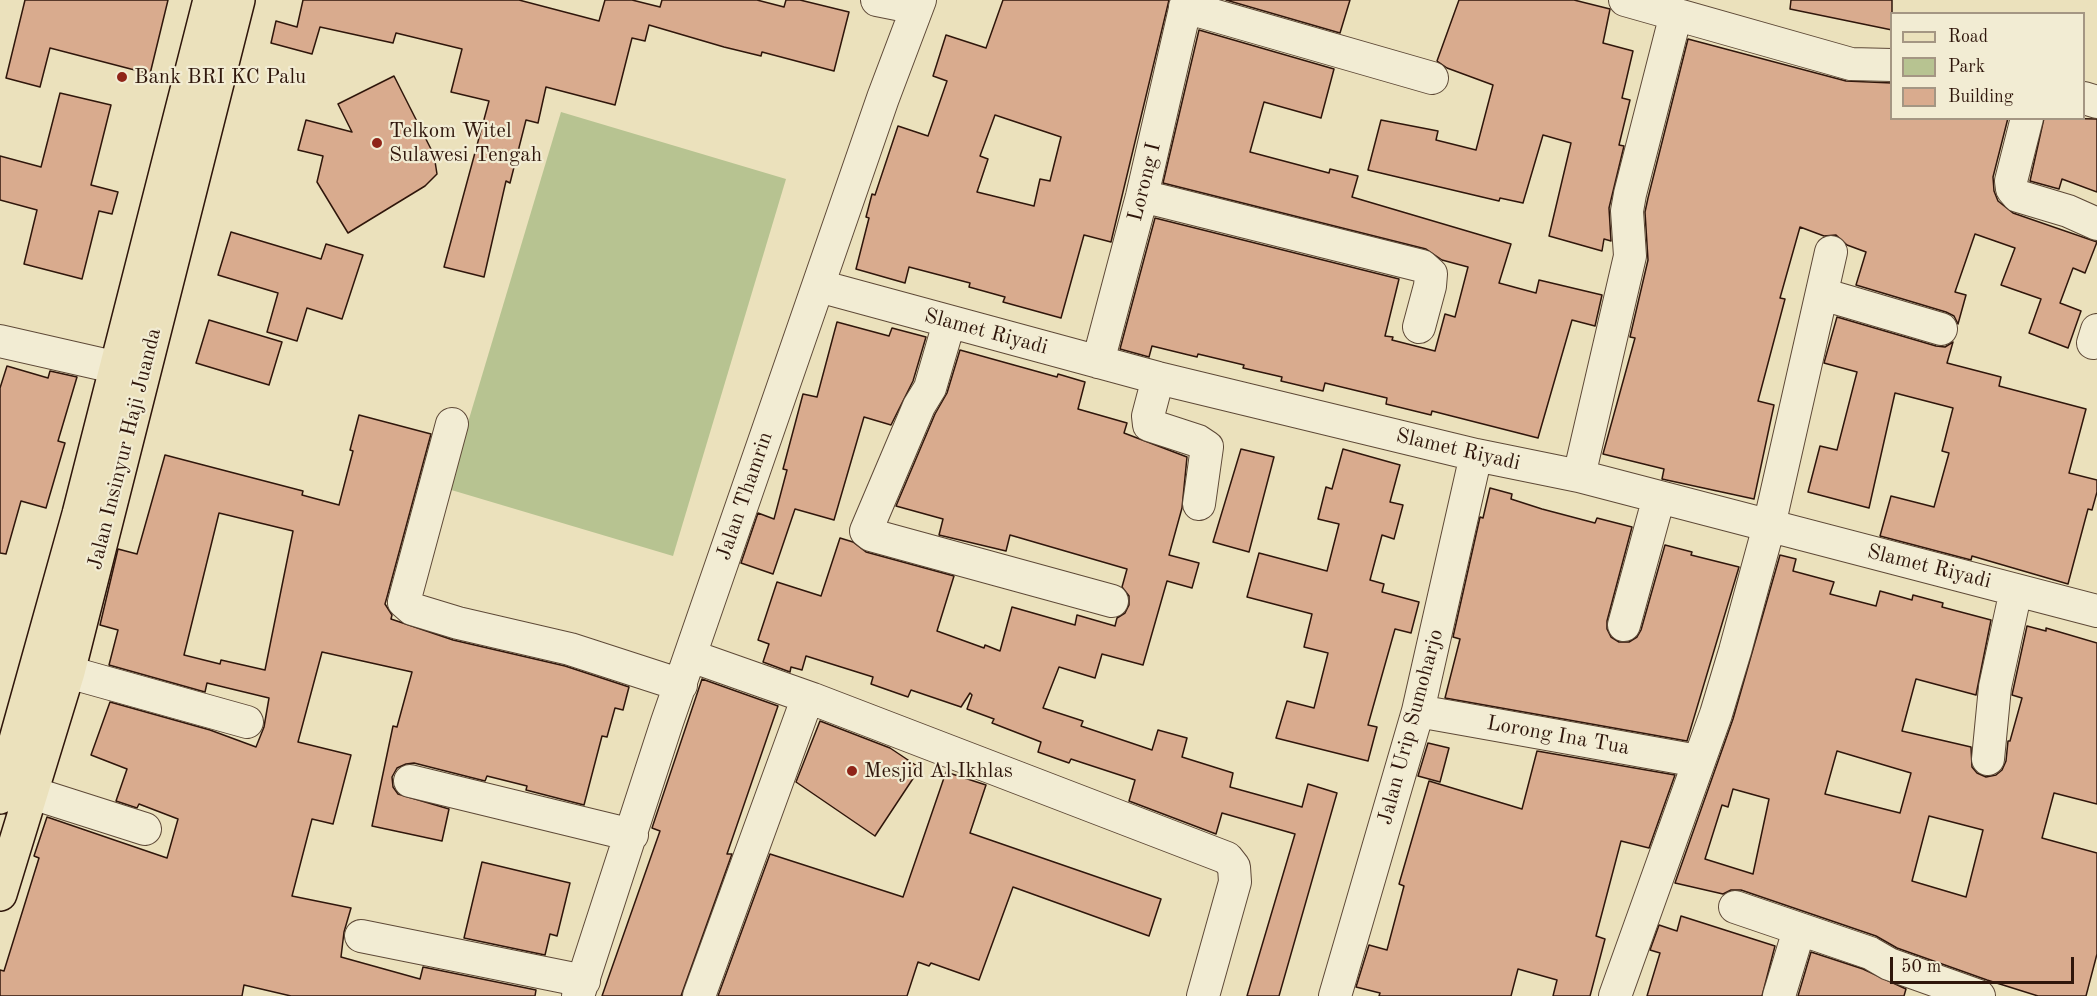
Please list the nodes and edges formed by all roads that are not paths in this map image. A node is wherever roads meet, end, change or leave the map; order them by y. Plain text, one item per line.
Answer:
1 (210, 0) edge
2 (238, 0) edge
3 (877, 0) edge
4 (1625, 0) edge
5 (919, 4) edge
6 (1186, 4) edge
7 (1676, 14) junction
8 (1890, 65) edge
9 (1432, 78) dead end
10 (2026, 120) edge
11 (1142, 196) junction
12 (2097, 224) edge
13 (1831, 252) dead end
14 (819, 286) junction
15 (1822, 294) junction
16 (949, 323) junction
17 (1419, 327) dead end
18 (1941, 329) dead end
19 (0, 341) edge
20 (1098, 362) junction
21 (114, 367) junction
22 (1158, 378) junction
23 (452, 424) dead end
24 (1476, 455) junction
25 (1579, 476) junction
26 (1659, 497) junction
27 (1199, 504) dead end
28 (1769, 526) junction
29 (2016, 590) junction
30 (1112, 601) dead end
31 (2097, 611) edge
32 (1624, 625) dead end
33 (686, 670) junction
34 (68, 672) junction
35 (813, 699) junction
36 (1418, 711) junction
37 (248, 722) dead end
38 (1988, 759) dead end
39 (1698, 761) junction
40 (410, 781) dead end
41 (15, 794) edge
42 (145, 829) dead end
43 (632, 835) junction
44 (0, 894) edge
45 (1735, 907) dead end
46 (1798, 930) junction
47 (361, 936) dead end
48 (581, 989) edge
49 (699, 996) edge
50 (1203, 996) edge
51 (1335, 996) edge
52 (1615, 996) edge
53 (1779, 996) edge
54 (1979, 996) edge

1 - 21 main road, Jalan Insinyur Haji Juanda
2 - 34 main road, Jalan Insinyur Haji Juanda
3 - 5 street
4 - 7 street
5 - 14 street, Jalan Thamrin
6 - 9 street
6 - 11 street, Lorong I
7 - 8 street
7 - 25 street
10 - 12 street
11 - 17 street
11 - 20 street, Lorong I
13 - 15 street
14 - 16 street, Slamet Riyadi
14 - 33 street, Jalan Thamrin
15 - 18 street
15 - 28 street
16 - 20 street, Slamet Riyadi
16 - 30 street
19 - 21 street
20 - 22 street, Slamet Riyadi
21 - 41 main road, Jalan Insinyur Haji Juanda
22 - 24 street, Slamet Riyadi
22 - 27 street
23 - 33 street
24 - 25 street, Slamet Riyadi
24 - 36 street, Jalan Urip Sumoharjo
25 - 26 street, Slamet Riyadi
26 - 28 street, Slamet Riyadi
26 - 32 street
28 - 29 street, Slamet Riyadi
28 - 39 street
29 - 31 street, Slamet Riyadi
29 - 38 street
33 - 35 street
33 - 43 street, Jalan Thamrin
34 - 37 street
34 - 41 main road, Jalan Insinyur Haji Juanda
35 - 49 street
35 - 50 street
36 - 39 street, Lorong Ina Tua
36 - 51 street, Jalan Urip Sumoharjo
39 - 52 street
40 - 43 street
41 - 42 street
41 - 44 main road, Jalan Insinyur Haji Juanda
43 - 48 street, Jalan Thamrin
45 - 46 street
46 - 53 street
46 - 54 street
47 - 48 street

